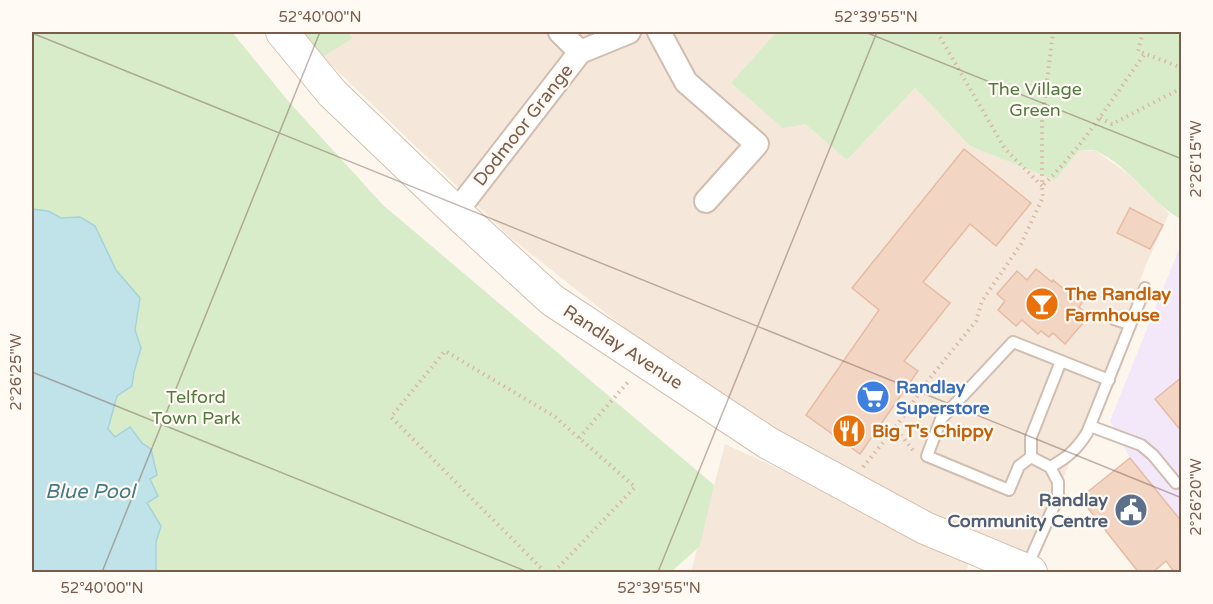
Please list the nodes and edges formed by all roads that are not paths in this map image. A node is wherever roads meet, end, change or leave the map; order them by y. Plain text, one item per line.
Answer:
1 (282, 32) edge
2 (560, 32) edge
3 (629, 32) edge
4 (659, 32) edge
5 (580, 52) junction
6 (706, 201) dead end
7 (456, 212) junction
8 (1145, 288) dead end
9 (1114, 319) dead end
10 (1129, 324) junction
11 (1060, 361) junction
12 (1109, 380) junction
13 (1090, 426) junction
14 (1031, 457) junction
15 (1050, 467) junction
16 (1176, 483) dead end
17 (1028, 572) edge

1 - 7 street, Randlay Avenue
2 - 5 street
3 - 5 street, Dodmoor Grange
4 - 6 street
5 - 7 street, Dodmoor Grange
7 - 17 street, Randlay Avenue
8 - 10 lane
9 - 10 lane
10 - 12 lane
11 - 12 lane
11 - 14 lane
11 - 14 lane
12 - 13 lane
13 - 15 lane
13 - 16 lane
14 - 15 lane
15 - 17 lane

